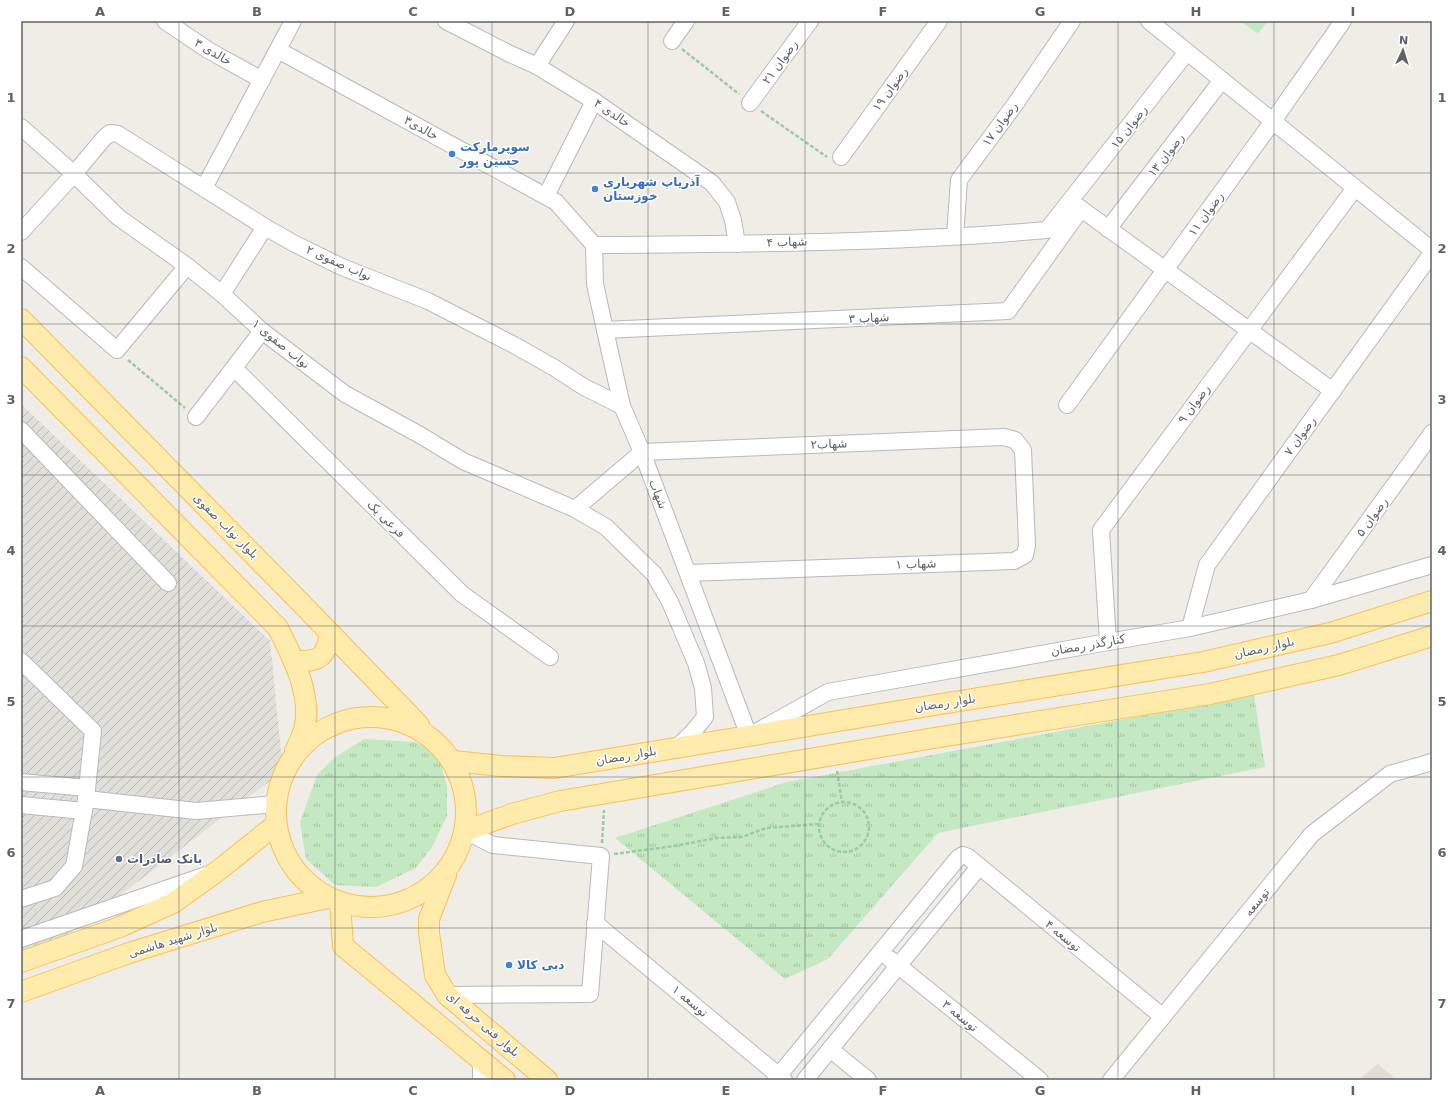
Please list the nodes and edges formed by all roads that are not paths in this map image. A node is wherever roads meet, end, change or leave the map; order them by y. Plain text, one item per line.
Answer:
1 (165, 21) edge
2 (293, 21) edge
3 (446, 21) edge
4 (566, 21) edge
5 (686, 21) edge
6 (810, 21) edge
7 (939, 21) edge
8 (1072, 21) edge
9 (1149, 21) edge
10 (1343, 21) edge
11 (672, 42) road end
12 (278, 50) junction
13 (1187, 52) junction
14 (537, 66) junction
15 (262, 80) junction
16 (1222, 80) junction
17 (594, 101) junction
18 (750, 103) road end
19 (1273, 121) junction
20 (21, 127) edge
21 (841, 157) road end
22 (74, 174) junction
23 (204, 188) junction
24 (1355, 188) junction
25 (546, 196) junction
26 (1076, 205) junction
27 (265, 227) junction
28 (1108, 229) junction
29 (21, 232) edge
30 (955, 236) junction
31 (737, 244) junction
32 (594, 245) junction
33 (1432, 252) edge
34 (187, 266) junction
35 (21, 267) edge
36 (1165, 270) junction
37 (222, 294) junction
38 (21, 319) edge
39 (604, 330) junction
40 (1249, 330) junction
41 (262, 331) junction
42 (21, 367) edge
43 (234, 368) junction
44 (1332, 391) junction
45 (1067, 405) dead end
46 (622, 406) junction
47 (196, 417) road end
48 (21, 430) edge
49 (1432, 433) edge
50 (1016, 440) joint
51 (642, 452) junction
52 (575, 509) junction
53 (1432, 565) edge
54 (688, 573) junction
55 (168, 583) dead end
56 (1311, 600) junction
57 (1432, 601) edge
58 (1190, 628) junction
59 (330, 633) junction
60 (1432, 636) edge
61 (1108, 642) junction
62 (550, 657) dead end
63 (21, 661) edge
64 (294, 661) junction
65 (935, 705) junction
66 (429, 736) junction
67 (749, 736) junction
68 (940, 737) junction
69 (676, 748) junction
70 (294, 753) junction
71 (453, 761) junction
72 (1432, 762) edge
73 (21, 782) edge
74 (86, 799) junction
75 (275, 804) junction
76 (21, 805) edge
77 (275, 825) junction
78 (465, 832) junction
79 (979, 867) junction
80 (449, 868) junction
81 (219, 870) junction
82 (21, 899) edge
83 (334, 900) junction
84 (595, 923) junction
85 (21, 939) edge
86 (881, 951) junction
87 (21, 962) edge
88 (898, 966) junction
89 (21, 992) edge
90 (447, 995) junction
91 (1163, 1017) junction
92 (830, 1050) junction
93 (481, 1070) edge
94 (779, 1079) edge
95 (506, 1080) edge
96 (547, 1080) edge
97 (805, 1080) edge
98 (868, 1080) edge
99 (1040, 1080) edge
100 (1111, 1080) edge

1 - 15 street, خالدی ۳
2 - 12 street
3 - 14 street, خالدی ۴
4 - 14 street
5 - 11 street
6 - 18 street, رضوان ۲۱
7 - 21 street, رضوان ۱۹
8 - 30 street, رضوان ۱۷
9 - 13 street
10 - 19 street, رضوان ۱۱
12 - 15 street
12 - 25 street, خالدی۳
13 - 16 street
13 - 26 street, رضوان ۱۵
14 - 17 street, خالدی ۴
15 - 23 street
16 - 19 street
16 - 28 street, رضوان ۱۳
17 - 25 street
17 - 31 street, خالدی ۴
19 - 24 street
19 - 36 street, رضوان ۱۱
20 - 22 street, نواب صفوی ۱
22 - 23 street, نواب صفوی ۲
22 - 29 street
22 - 34 street, نواب صفوی ۱
23 - 27 street, نواب صفوی ۲
24 - 33 street
24 - 40 street, رضوان ۹
25 - 32 street, خالدی۳
26 - 28 street
26 - 30 street, شهاب ۴
26 - 39 street, شهاب ۳
27 - 37 street
27 - 46 street, نواب صفوی ۲
28 - 36 street
30 - 31 street, شهاب ۴
31 - 32 street, شهاب ۴
32 - 39 street, شهاب
33 - 44 street, رضوان ۷
34 - 35 street
34 - 37 street, نواب صفوی ۱
36 - 40 street
36 - 45 street, رضوان ۱۱
37 - 41 street, نواب صفوی ۱
38 - 59 main road, بلوار نواب صفوی
39 - 46 street, شهاب
40 - 44 street
40 - 61 street, رضوان ۹
41 - 43 street
41 - 52 street, نواب صفوی ۱
42 - 64 main road
43 - 47 street
43 - 62 street, فرعی یک
44 - 58 street, رضوان ۷
46 - 51 street, شهاب
48 - 55 street
49 - 56 street, رضوان ۵
50 - 51 street, شهاب۲
50 - 54 street, شهاب ۱
51 - 52 street
51 - 54 street, شهاب
52 - 69 street, نواب صفوی ۱
53 - 56 street, کنارگذر رمضان
54 - 67 street, شهاب
56 - 58 street, کنارگذر رمضان
57 - 65 main road, بلوار رمضان
58 - 61 street, کنارگذر رمضان
59 - 64 main road
59 - 66 main road, بلوار نواب صفوی
60 - 68 main road
61 - 67 street, کنارگذر رمضان
63 - 74 street
64 - 70 main road
65 - 67 main road, بلوار رمضان
65 - 68 main road
66 - 70 main road
66 - 71 main road, بلوار نواب صفوی
67 - 69 main road, بلوار رمضان
68 - 78 main road
69 - 71 main road, بلوار رمضان
70 - 75 main road
71 - 78 main road
72 - 91 street, توسعه
73 - 74 street
74 - 75 street
74 - 76 street
74 - 82 street
75 - 77 main road
77 - 81 main road
77 - 83 main road
78 - 80 main road, بلوار فنی حرفه ای
78 - 84 street
79 - 86 street, توسعه ۴
79 - 88 street
79 - 91 street, توسعه ۴
80 - 83 main road
80 - 90 main road, بلوار فنی حرفه ای
81 - 85 street
81 - 87 main road
83 - 89 main road, بلوار شهید هاشمی
83 - 93 main road
84 - 90 street
84 - 94 street, توسعه ۱
86 - 88 street, توسعه ۳
86 - 94 street
88 - 92 street
88 - 99 street, توسعه ۳
90 - 96 main road, بلوار فنی حرفه ای
91 - 100 street, توسعه
92 - 97 street
92 - 98 street
93 - 95 main road

